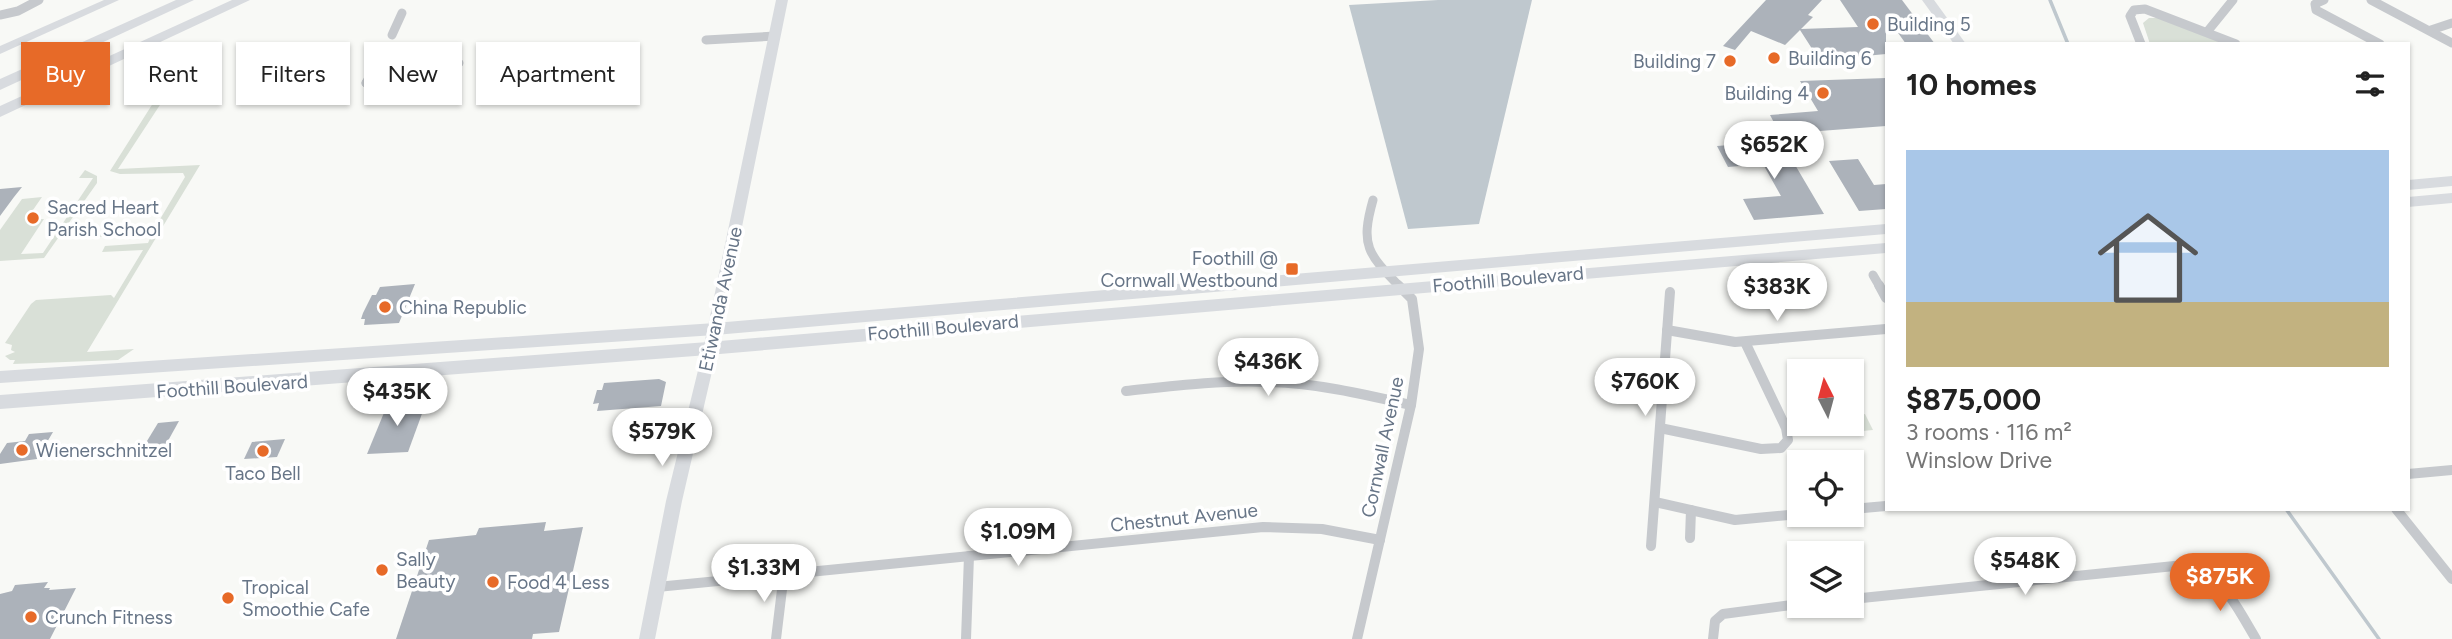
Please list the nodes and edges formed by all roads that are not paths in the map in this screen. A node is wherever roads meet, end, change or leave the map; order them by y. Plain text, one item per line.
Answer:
1 (39, 0) edge
2 (95, 0) edge
3 (113, 0) edge
4 (187, 0) edge
5 (243, 0) edge
6 (782, 0) edge
7 (1928, 0) edge
8 (2233, 0) edge
9 (2324, 0) edge
10 (2371, 0) edge
11 (402, 13) dead end
12 (0, 15) edge
13 (2452, 23) edge
14 (2431, 30) junction
15 (2207, 32) junction
16 (392, 34) dead end
17 (102, 39) junction
18 (774, 40) junction
19 (0, 41) edge
20 (1960, 42) edge
21 (2140, 42) edge
22 (2231, 42) edge
23 (2376, 42) edge
24 (706, 43) dead end
25 (2452, 43) edge
26 (0, 50) edge
27 (110, 62) edge
28 (0, 78) edge
29 (0, 85) edge
30 (21, 102) edge
31 (32, 105) edge
32 (0, 112) edge
33 (0, 123) edge
34 (2452, 181) edge
35 (2410, 185) edge
36 (2452, 198) edge
37 (1373, 200) dead end
38 (2410, 202) edge
39 (1885, 229) edge
40 (1885, 247) edge
41 (1384, 273) junction
42 (1873, 275) dead end
43 (1401, 288) junction
44 (1670, 292) dead end
45 (1885, 296) edge
46 (715, 328) junction
47 (1885, 329) edge
48 (1667, 330) junction
49 (1745, 342) junction
50 (710, 350) junction
51 (0, 377) edge
52 (1126, 391) dead end
53 (0, 402) edge
54 (1411, 405) junction
55 (1660, 428) junction
56 (2452, 470) edge
57 (2410, 474) edge
58 (1655, 502) junction
59 (1885, 506) edge
60 (1864, 508) edge
61 (1691, 510) junction
62 (2398, 511) edge
63 (1787, 515) edge
64 (1690, 538) dead end
65 (1380, 540) junction
66 (1651, 546) dead end
67 (969, 556) junction
68 (784, 573) junction
69 (2452, 579) edge
70 (657, 587) junction
71 (1864, 598) edge
72 (1787, 605) edge
73 (647, 639) edge
74 (776, 639) edge
75 (966, 639) edge
76 (1357, 639) edge
77 (1713, 639) edge
78 (2256, 639) edge

1 - 12 street
2 - 19 main road
3 - 26 main road
4 - 17 highway
5 - 27 highway
6 - 18 main road, Etiwanda Avenue
7 - 20 main road
8 - 15 street
9 - 23 street
10 - 14 street
11 - 16 street
13 - 14 street
14 - 25 street
15 - 21 street
15 - 22 street
17 - 28 highway
17 - 29 highway
18 - 24 street
18 - 46 main road, Etiwanda Avenue
30 - 32 highway
31 - 33 highway
34 - 35 main road
36 - 38 main road
37 - 41 street
39 - 41 main road, Foothill Boulevard
40 - 43 main road, Foothill Boulevard
41 - 43 street, Cornwall Avenue
41 - 46 main road, Foothill Boulevard
42 - 45 street
43 - 50 main road, Foothill Boulevard
43 - 54 street, Cornwall Avenue
44 - 48 street
46 - 50 main road, Etiwanda Avenue
46 - 51 main road, Foothill Boulevard
47 - 49 street
48 - 49 street
48 - 55 street
49 - 55 street
50 - 53 main road, Foothill Boulevard
50 - 70 main road, Etiwanda Avenue
52 - 54 street
54 - 65 street, Cornwall Avenue
55 - 58 street
56 - 57 street
58 - 61 street
58 - 66 street
59 - 60 street
61 - 63 street
61 - 64 street
62 - 69 street
65 - 67 street, Chestnut Avenue
65 - 76 street, Cornwall Avenue
67 - 68 street, Chestnut Avenue
67 - 75 street
68 - 70 street, Chestnut Avenue
68 - 74 street
70 - 73 main road, Etiwanda Avenue
71 - 78 street
72 - 77 street

